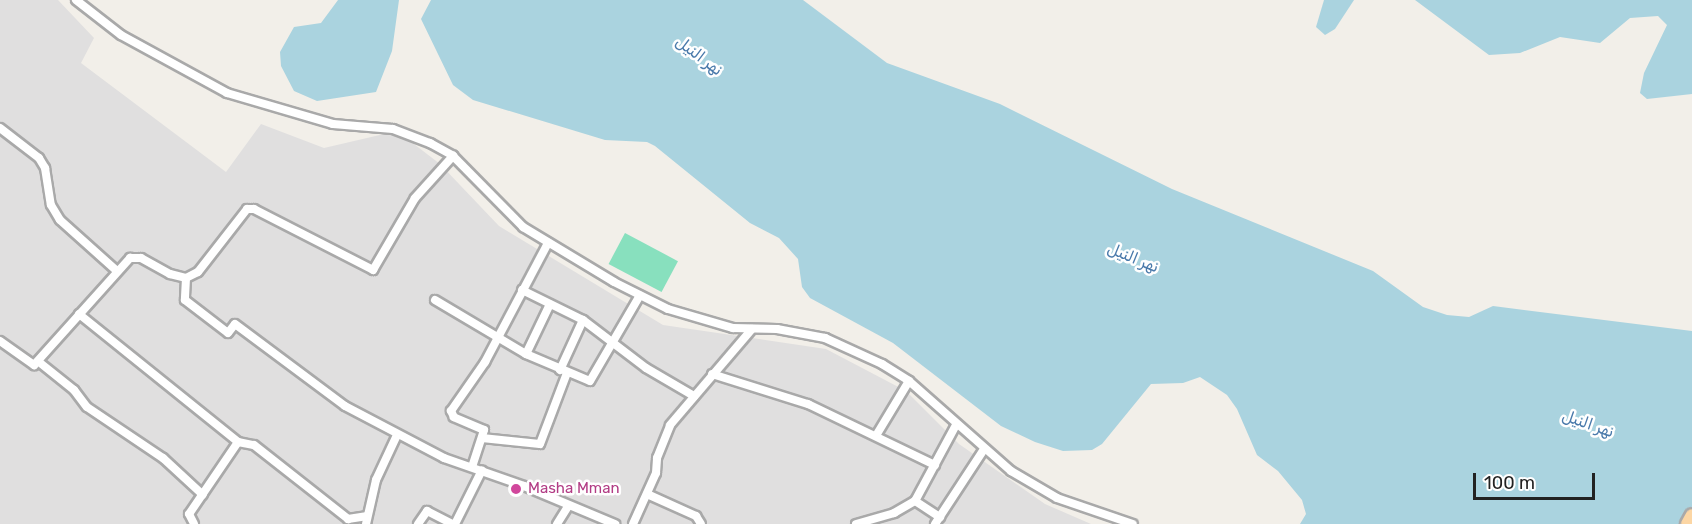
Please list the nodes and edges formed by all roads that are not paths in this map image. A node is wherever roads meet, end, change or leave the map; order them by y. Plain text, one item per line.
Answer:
1 (76, 0) edge
2 (0, 128) edge
3 (453, 156) junction
4 (548, 243) junction
5 (117, 271) junction
6 (186, 278) junction
7 (522, 290) junction
8 (640, 295) junction
9 (435, 300) dead end
10 (550, 304) junction
11 (79, 314) junction
12 (583, 320) junction
13 (752, 329) junction
14 (496, 336) junction
15 (0, 341) edge
16 (613, 341) junction
17 (526, 354) junction
18 (39, 362) junction
19 (563, 372) junction
20 (712, 374) junction
21 (909, 381) junction
22 (694, 396) junction
23 (956, 425) junction
24 (877, 434) junction
25 (397, 435) junction
26 (482, 438) junction
27 (238, 442) junction
28 (984, 449) junction
29 (935, 465) junction
30 (472, 467) junction
31 (482, 470) junction
32 (647, 494) junction
33 (203, 495) junction
34 (915, 501) junction
35 (569, 505) junction
36 (1692, 515) edge
37 (366, 520) edge
38 (938, 520) edge
39 (194, 524) edge
40 (418, 524) edge
41 (453, 524) edge
42 (557, 524) edge
43 (615, 524) edge
44 (633, 524) edge
45 (701, 524) edge
46 (856, 524) edge
47 (1133, 524) edge
48 (1686, 524) edge

1 - 3 street
2 - 5 street
3 - 4 street
3 - 6 street
4 - 7 street
4 - 8 street
5 - 6 street
5 - 11 street
6 - 25 street
7 - 10 street
7 - 14 street
8 - 13 street
8 - 16 street
9 - 14 street
10 - 12 street
10 - 17 street
11 - 18 street
11 - 27 street
12 - 16 street
12 - 19 street
13 - 20 street
13 - 21 street
14 - 17 street
14 - 26 street
15 - 18 street
16 - 19 street
16 - 22 street
17 - 19 street
18 - 33 street
19 - 26 street
20 - 22 street
20 - 24 street
21 - 23 street
21 - 24 street
22 - 32 street
23 - 28 street
23 - 29 street
24 - 29 street
25 - 30 street
25 - 37 street
26 - 30 street
27 - 33 street
27 - 37 street
28 - 38 street
28 - 47 street
29 - 34 street
30 - 31 street
31 - 35 street
31 - 41 street
32 - 44 street
32 - 45 street
33 - 39 street
34 - 38 street
34 - 46 street
35 - 42 street
35 - 43 street
36 - 48 main road
40 - 41 street

